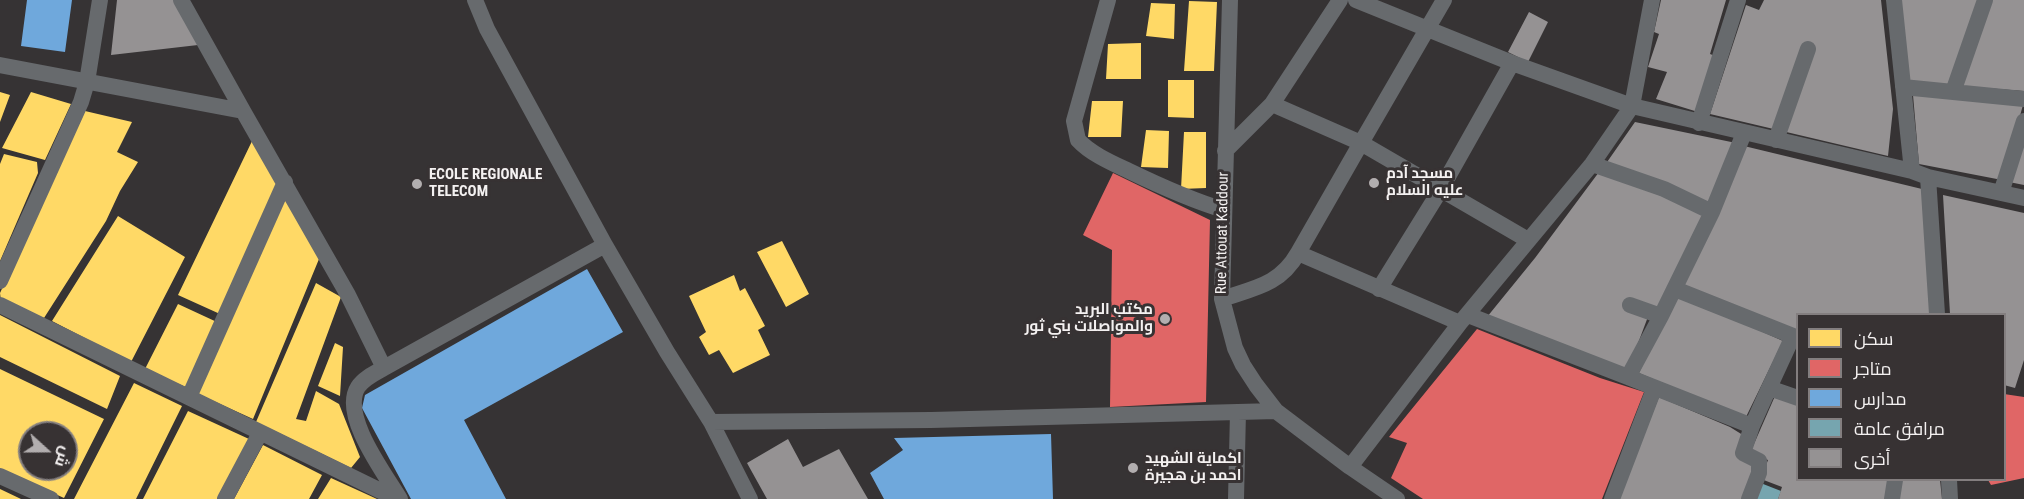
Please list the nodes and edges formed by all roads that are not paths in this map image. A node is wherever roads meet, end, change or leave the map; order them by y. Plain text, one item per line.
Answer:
1 (100, 0) edge
2 (181, 0) edge
3 (475, 0) edge
4 (1108, 0) edge
5 (1230, 0) edge
6 (1340, 0) edge
7 (1356, 0) edge
8 (1444, 0) edge
9 (1652, 0) edge
10 (1738, 0) edge
11 (1894, 0) edge
12 (1985, 0) edge
13 (1427, 29) junction
14 (1808, 49) dead end
15 (1512, 63) junction
16 (0, 65) edge
17 (87, 82) junction
18 (1903, 87) junction
19 (1953, 92) junction
20 (2024, 99) edge
21 (1272, 104) junction
22 (1632, 106) junction
23 (243, 111) junction
24 (2024, 121) edge
25 (1700, 123) junction
26 (1744, 133) junction
27 (1776, 140) junction
28 (1361, 143) junction
29 (1225, 151) junction
30 (1592, 164) junction
31 (1920, 174) junction
32 (285, 183) junction
33 (1441, 189) junction
34 (2001, 194) junction
35 (2024, 198) edge
36 (1224, 210) junction
37 (1712, 212) junction
38 (1528, 240) junction
39 (605, 245) junction
40 (1298, 253) junction
41 (0, 281) edge
42 (1378, 289) junction
43 (1675, 289) junction
44 (1222, 299) junction
45 (0, 305) edge
46 (1630, 305) dead end
47 (1937, 313) edge
48 (1660, 315) junction
49 (1464, 319) junction
50 (1795, 337) edge
51 (384, 368) junction
52 (1628, 377) junction
53 (1654, 388) junction
54 (1769, 388) junction
55 (189, 398) junction
56 (1796, 398) edge
57 (1276, 411) junction
58 (1238, 412) junction
59 (711, 422) junction
60 (1752, 426) junction
61 (260, 433) junction
62 (1350, 467) junction
63 (0, 476) edge
64 (1895, 481) edge
65 (1949, 481) edge
66 (51, 499) edge
67 (225, 499) edge
68 (398, 499) edge
69 (750, 499) edge
70 (1236, 499) edge
71 (1397, 499) edge
72 (1612, 499) edge
73 (1749, 499) edge
74 (1892, 499) edge
75 (1950, 499) edge

1 - 17 street
2 - 23 street
3 - 39 street
4 - 36 street
5 - 29 street, Rue Attouat Kaddour
6 - 21 street
7 - 13 street
8 - 13 street
9 - 22 street
10 - 25 street
11 - 18 street
12 - 19 street
13 - 15 street
13 - 28 street
14 - 27 street
15 - 22 street
15 - 33 street
16 - 17 street
17 - 23 street
17 - 41 street
18 - 19 street
18 - 31 street
19 - 20 street
21 - 28 street
21 - 29 street
22 - 25 street
22 - 30 street
23 - 32 street
24 - 34 street
25 - 26 street
26 - 27 street
26 - 37 street
27 - 31 street
28 - 33 street
28 - 40 street
29 - 36 street, Rue Attouat Kaddour
30 - 37 street
30 - 38 street
31 - 34 street
31 - 47 street
32 - 51 street
32 - 55 street
33 - 38 street
33 - 42 street
34 - 35 street
36 - 44 street, Rue Attouat Kaddour
37 - 43 street
38 - 49 street
39 - 51 street
39 - 59 street
40 - 42 street
40 - 44 street
42 - 49 street
43 - 48 street
43 - 50 street
44 - 57 street, Rue Attouat Kaddour
45 - 55 street
46 - 48 street
48 - 52 street
49 - 52 street
49 - 62 street
50 - 54 street
51 - 68 street
52 - 53 street
53 - 60 street
53 - 72 street
54 - 56 street
54 - 60 street
55 - 61 street
57 - 58 street
57 - 62 street, Rue Attouat Kaddour
58 - 59 street
58 - 70 street
59 - 69 street
60 - 73 street
61 - 67 street
61 - 68 street
62 - 71 street, Rue Attouat Kaddour
63 - 66 street
64 - 74 street
65 - 75 street

